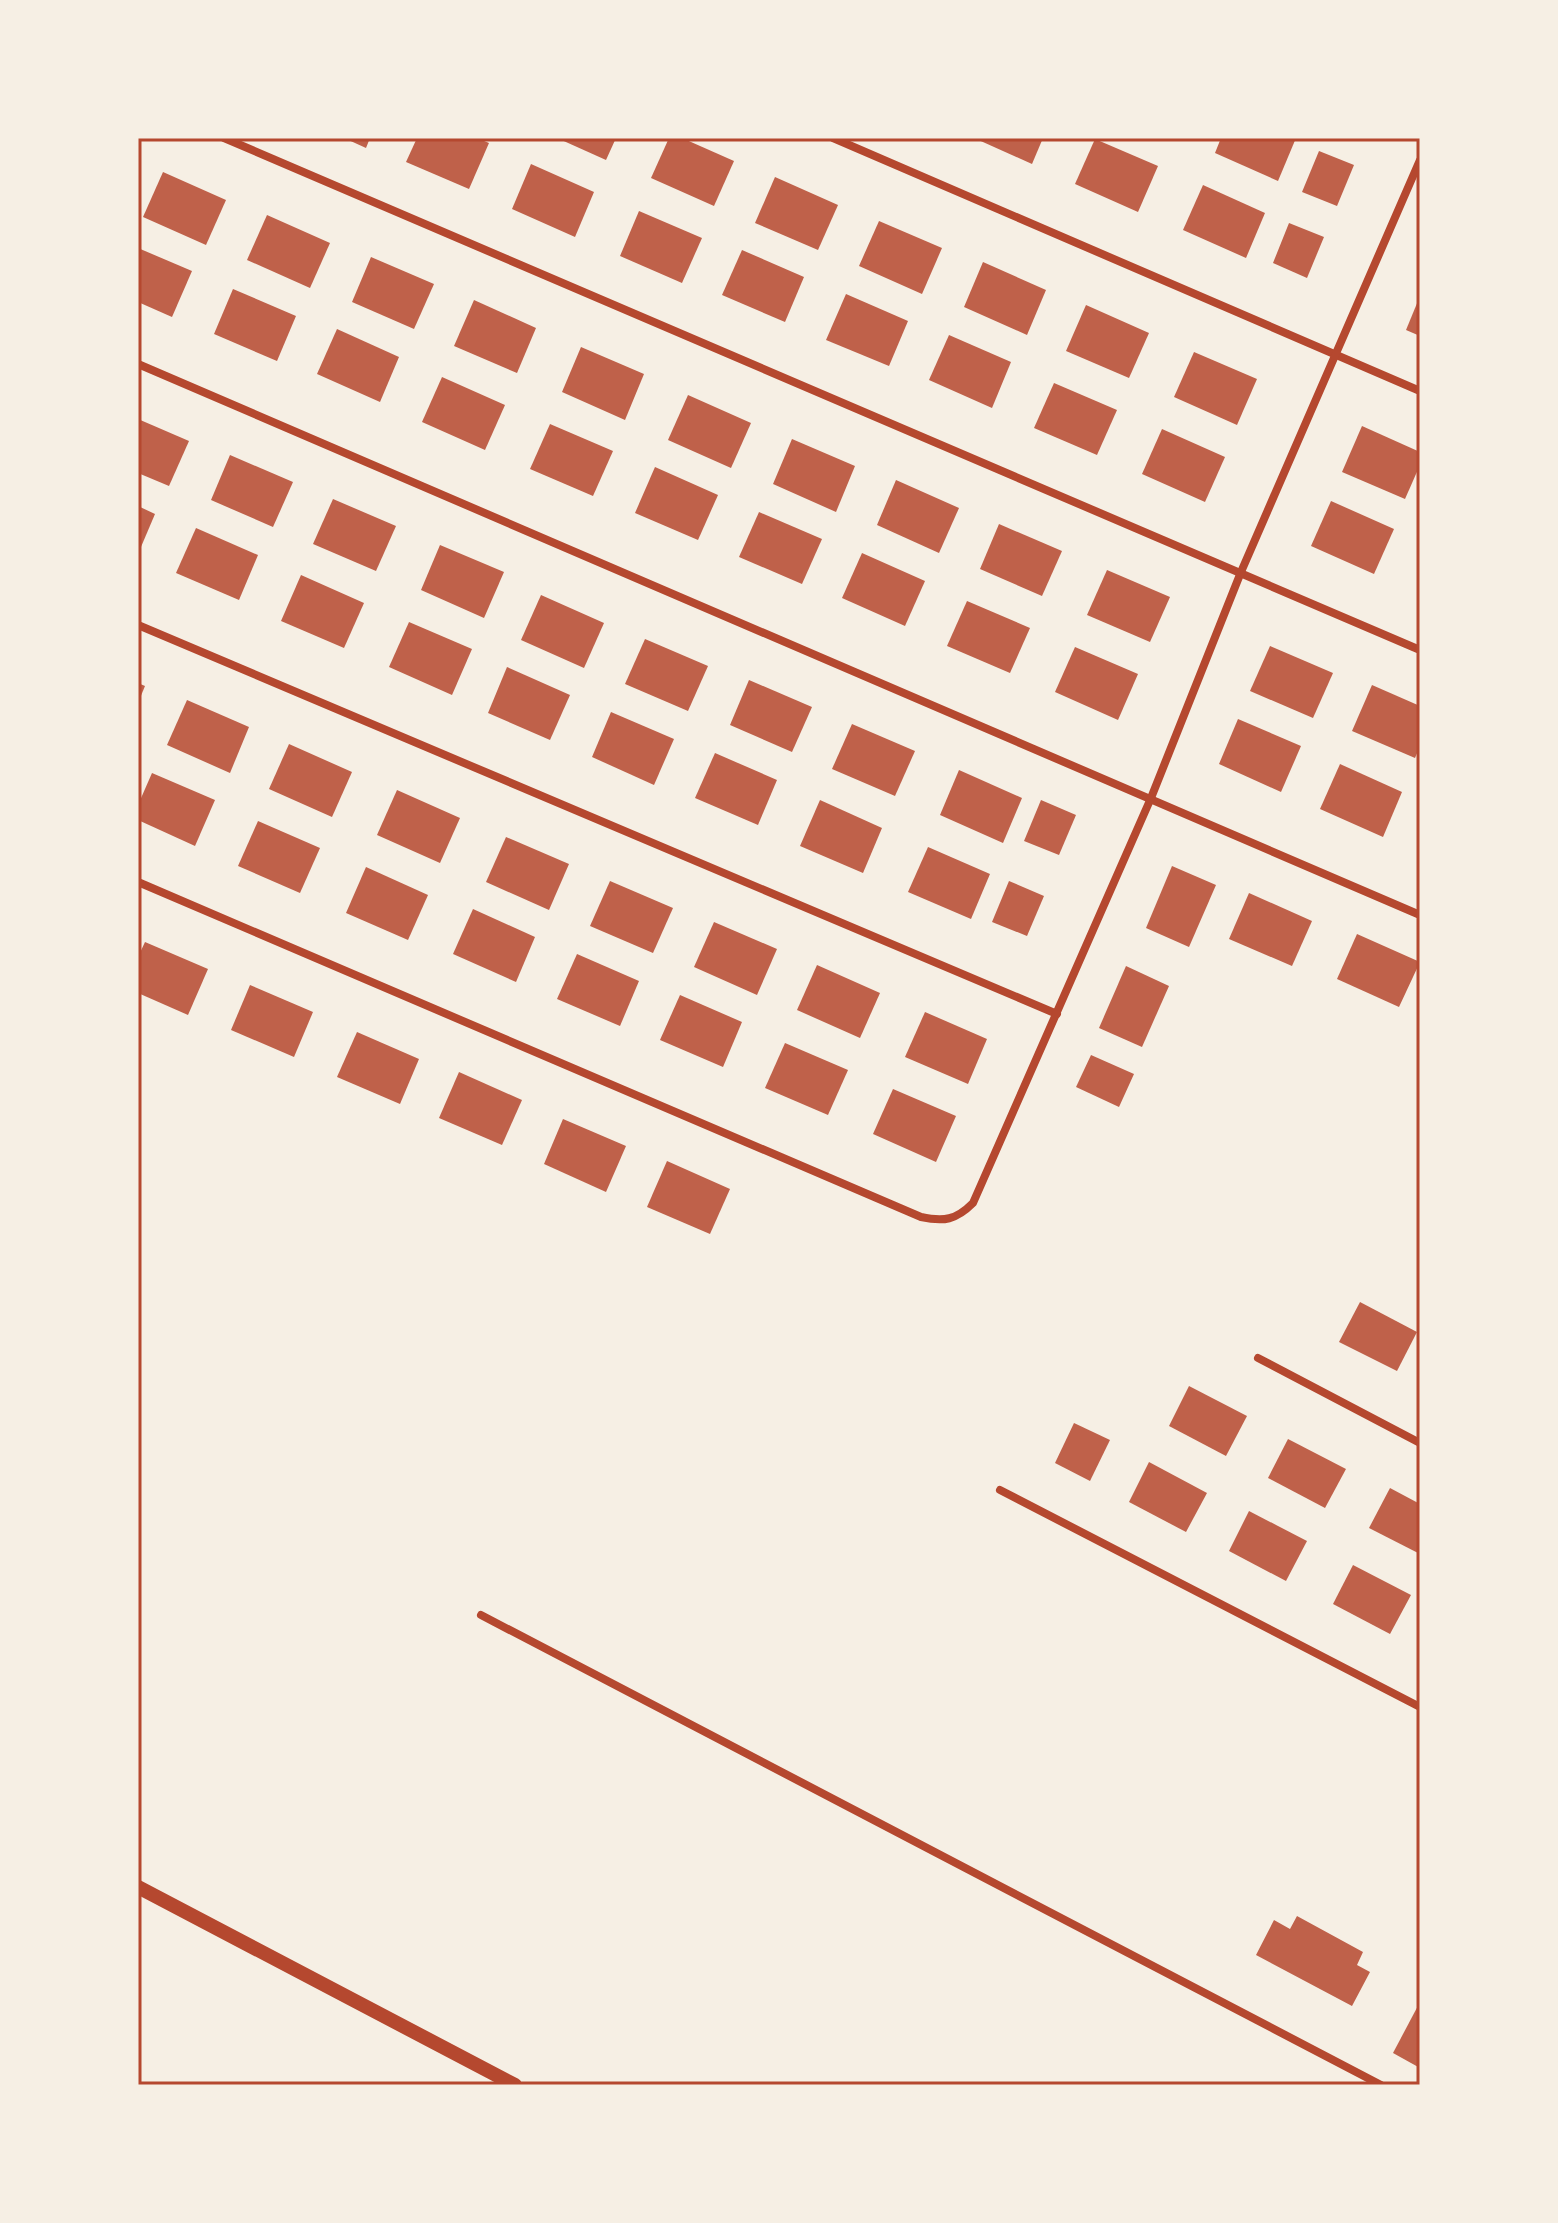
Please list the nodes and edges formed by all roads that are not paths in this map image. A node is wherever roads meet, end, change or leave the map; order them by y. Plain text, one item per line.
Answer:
1 (224, 138) edge
2 (833, 138) edge
3 (1420, 160) edge
4 (1337, 355) junction
5 (138, 364) edge
6 (1420, 391) edge
7 (1241, 572) junction
8 (138, 625) edge
9 (1420, 650) edge
10 (1151, 798) junction
11 (138, 882) edge
12 (1420, 915) edge
13 (1057, 1014) junction
14 (1258, 1358) dead end
15 (1420, 1443) edge
16 (1000, 1490) dead end
17 (481, 1615) dead end
18 (1420, 1707) edge
19 (138, 1887) edge
20 (515, 2085) edge
21 (1381, 2085) edge

1 - 7 street
2 - 4 street
3 - 4 street
4 - 6 street
4 - 7 street
5 - 10 street
7 - 9 street
7 - 10 street
8 - 13 street
10 - 12 street
10 - 13 street
11 - 13 street
14 - 15 street
16 - 18 street
17 - 21 street
19 - 20 street

